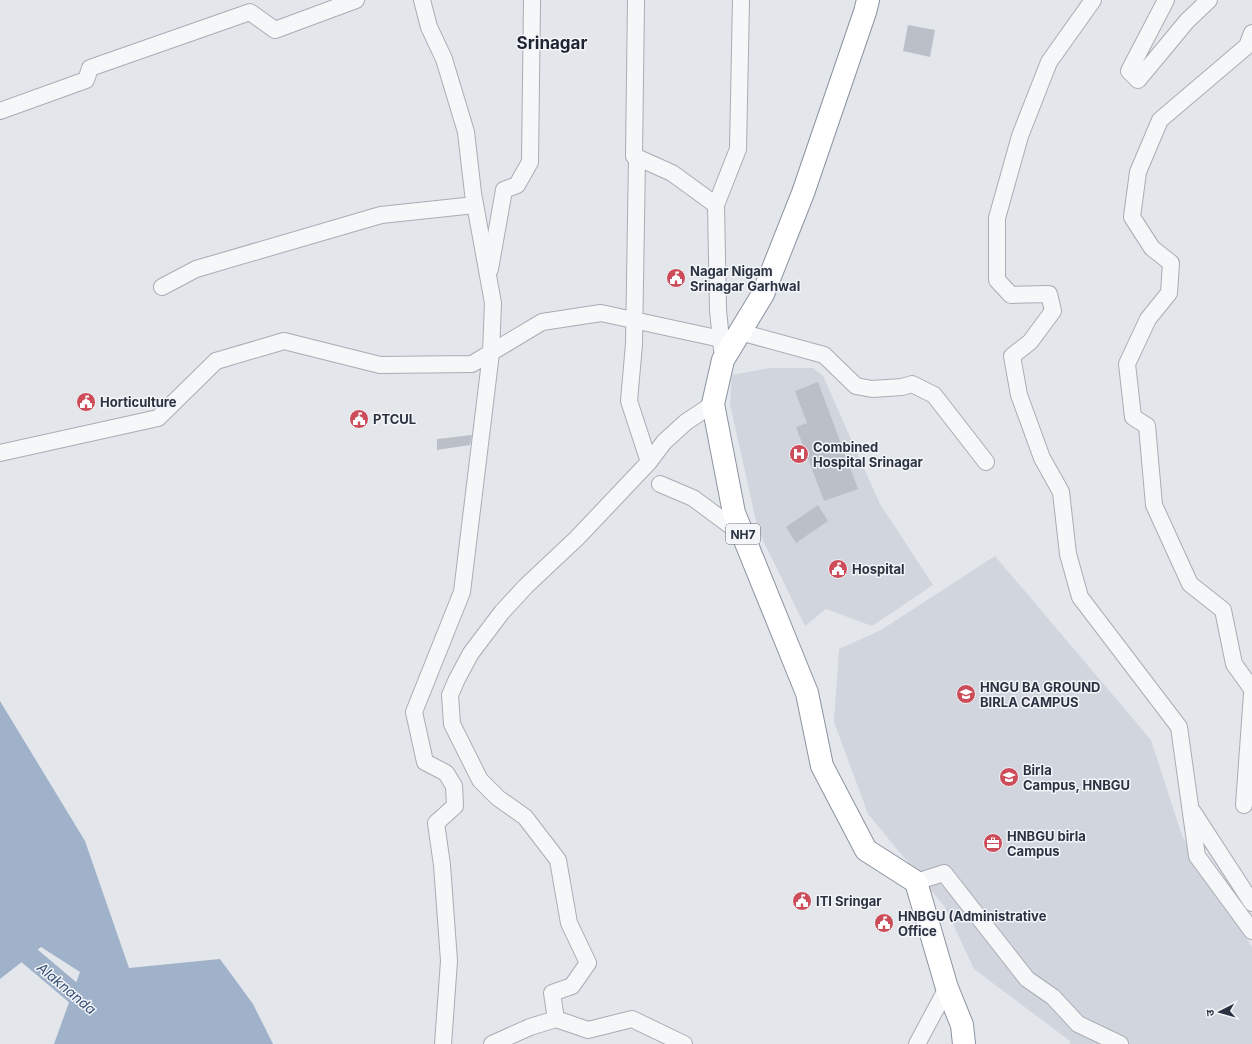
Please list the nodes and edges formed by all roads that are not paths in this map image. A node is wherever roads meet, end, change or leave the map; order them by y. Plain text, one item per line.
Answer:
1 (356, 0) edge
2 (422, 0) edge
3 (532, 0) edge
4 (636, 0) edge
5 (741, 0) edge
6 (868, 0) edge
7 (1093, 0) edge
8 (1166, 0) edge
9 (1209, 0) edge
10 (1251, 35) edge
11 (0, 111) edge
12 (637, 158) junction
13 (475, 205) junction
14 (716, 205) junction
15 (488, 280) junction
16 (162, 287) dead end
17 (635, 321) junction
18 (728, 344) junction
19 (491, 353) junction
20 (713, 404) junction
21 (0, 453) edge
22 (649, 462) junction
23 (986, 462) dead end
24 (660, 484) dead end
25 (744, 536) junction
26 (1252, 689) edge
27 (1252, 694) edge
28 (1244, 805) dead end
29 (1190, 806) junction
30 (916, 882) junction
31 (1252, 903) edge
32 (1252, 931) edge
33 (947, 988) junction
34 (556, 1019) junction
35 (523, 1037) edge
36 (443, 1044) edge
37 (492, 1044) edge
38 (684, 1044) edge
39 (918, 1044) edge
40 (964, 1044) edge
41 (1120, 1044) edge

1 - 11 street
2 - 13 street
3 - 15 street
4 - 12 street
5 - 14 street
6 - 18 highway, NH7
7 - 29 street
8 - 9 street
10 - 26 street
12 - 14 street
12 - 17 street
13 - 15 street
13 - 16 street
14 - 18 street
15 - 19 street
17 - 18 street
17 - 19 street
17 - 22 street
18 - 20 highway, NH7
18 - 23 street
19 - 21 street
19 - 36 street
20 - 22 street
20 - 25 highway, NH7
22 - 34 street
24 - 25 street
25 - 30 highway, NH7
27 - 28 street
29 - 31 street
29 - 32 street
30 - 33 highway
30 - 41 street
33 - 39 street
33 - 40 highway
34 - 35 street
34 - 38 street
35 - 37 street

